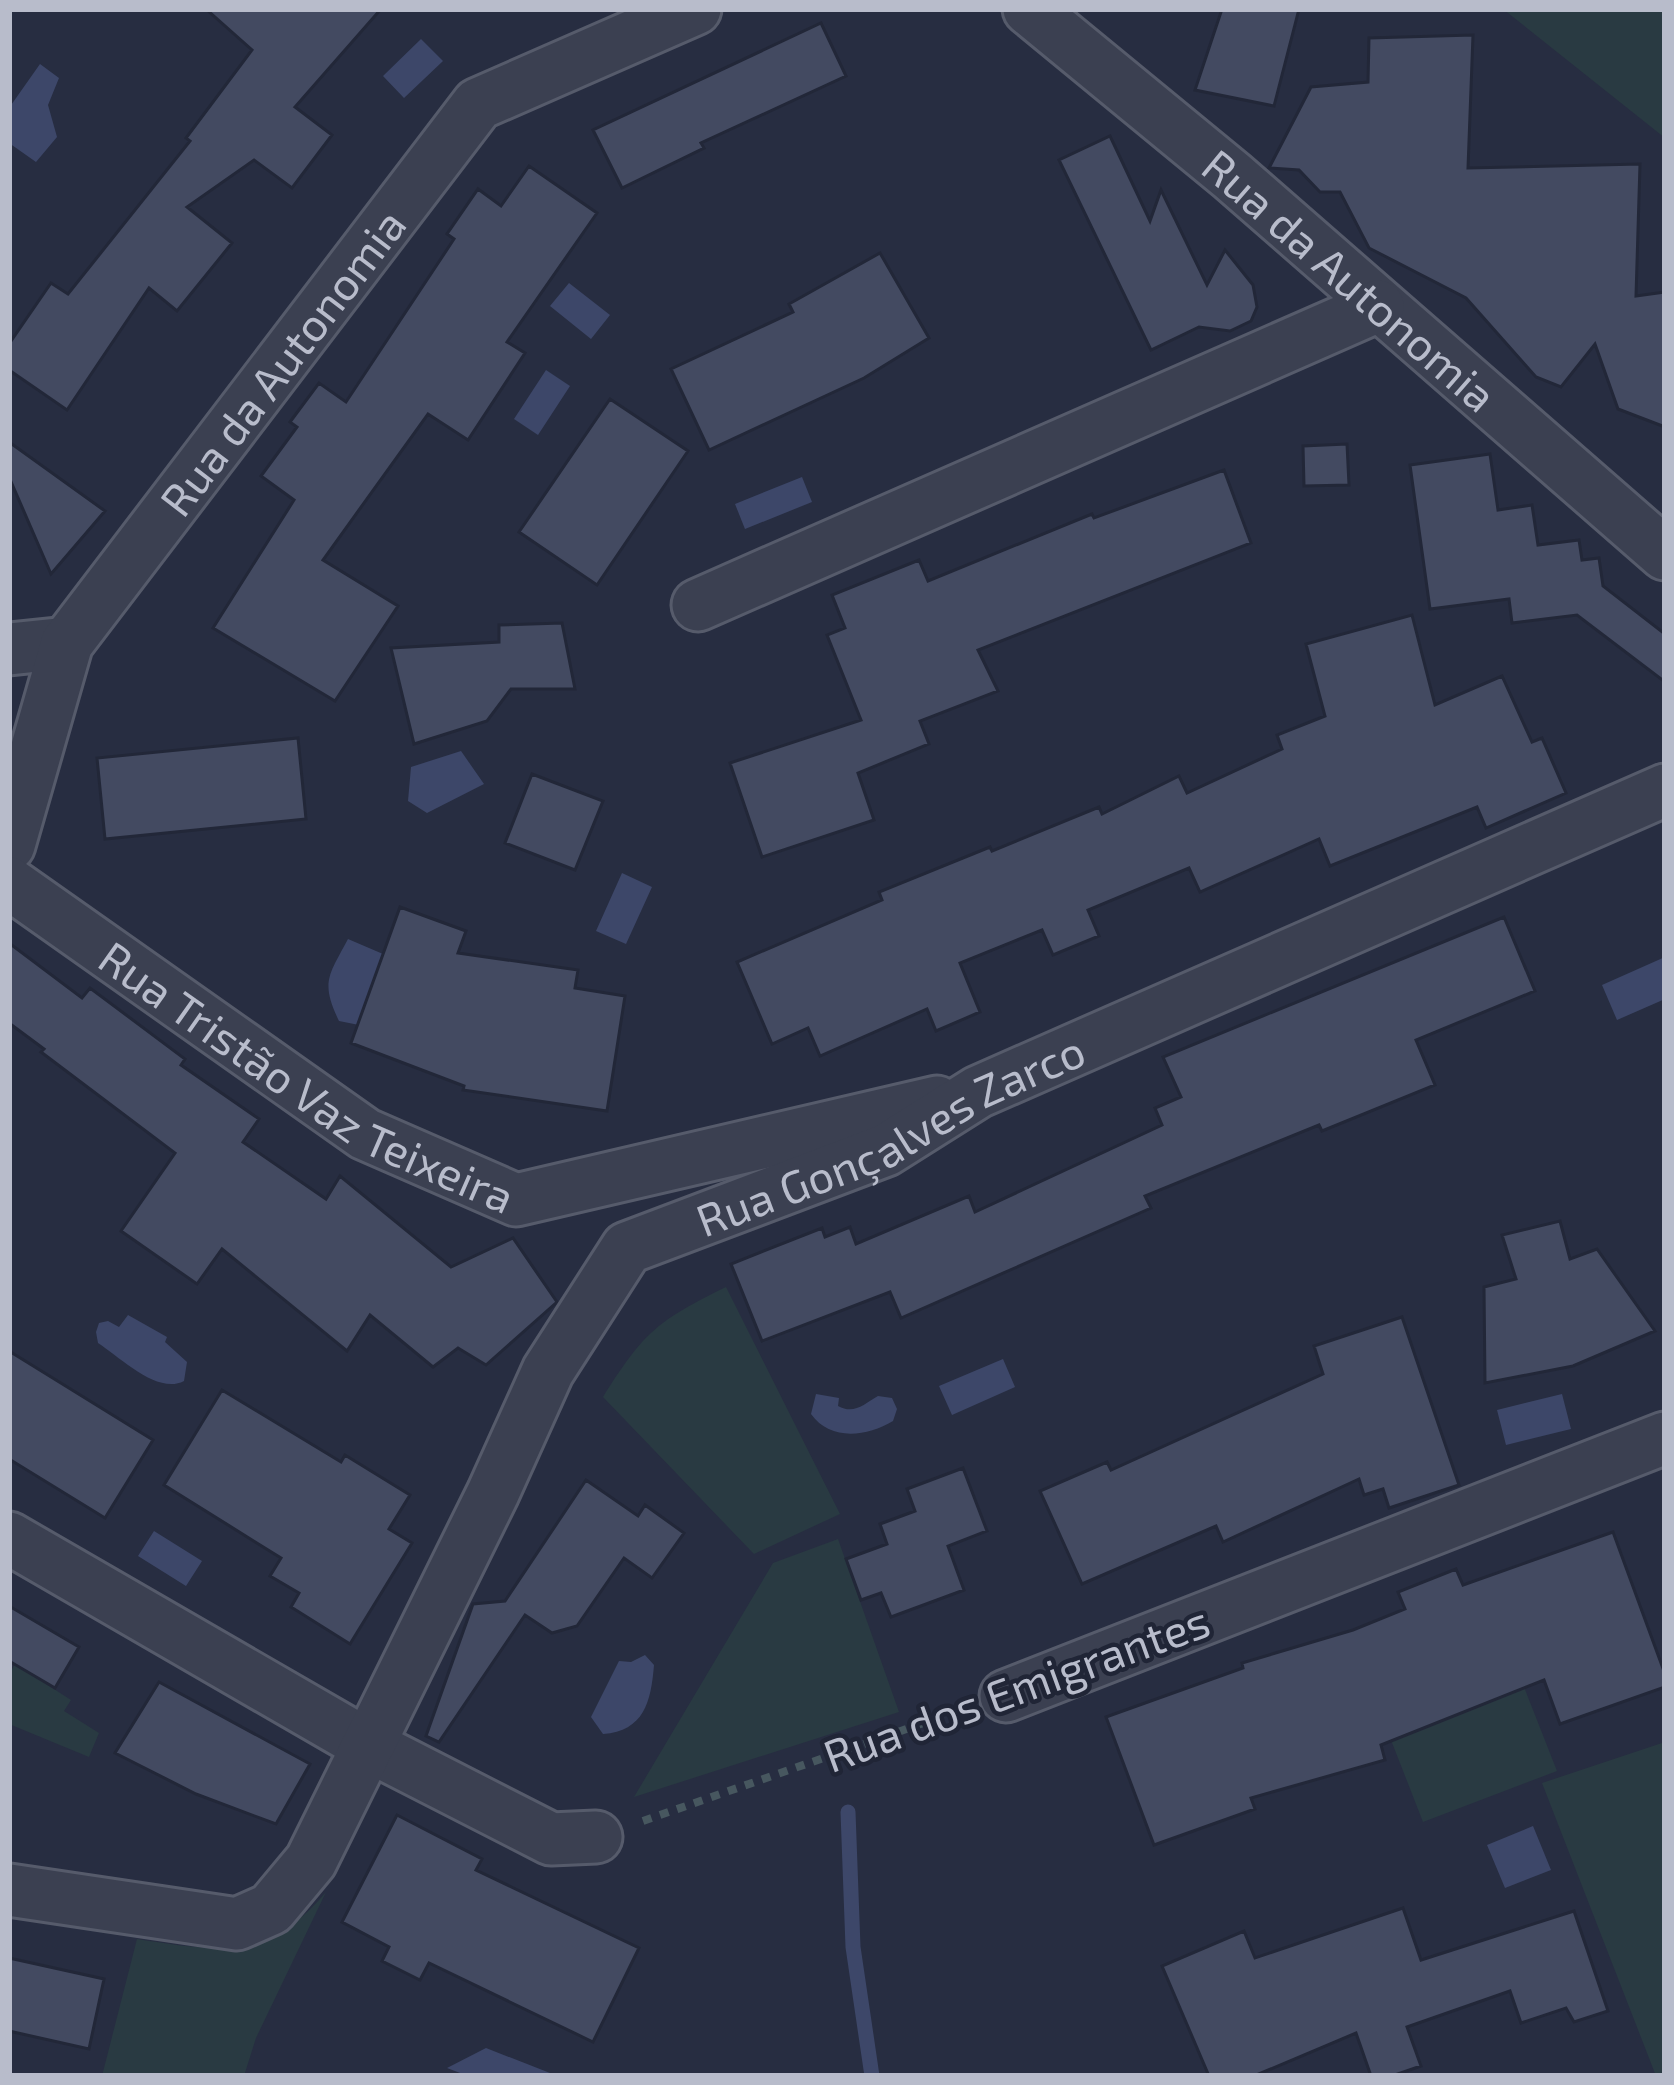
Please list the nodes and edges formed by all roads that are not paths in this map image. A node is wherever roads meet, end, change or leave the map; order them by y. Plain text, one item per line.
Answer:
1 (695, 9) edge
2 (1029, 9) edge
3 (1378, 306) junction
4 (1665, 554) edge
5 (698, 605) dead end
6 (67, 643) junction
7 (9, 649) edge
8 (1665, 790) edge
9 (9, 845) edge
10 (9, 883) edge
11 (978, 1092) junction
12 (1665, 1438) edge
13 (9, 1538) edge
14 (1006, 1696) road end
15 (369, 1747) junction
16 (596, 1837) road end
17 (9, 1890) edge

1 - 6 street, Rua da Autonomia
2 - 3 street, Rua da Autonomia
3 - 4 street, Rua da Autonomia
3 - 5 street
6 - 7 street
6 - 9 street, Rua da Autonomia
8 - 11 street, Rua Gonçalves Zarco
10 - 11 street, Rua Tristão Vaz Teixeira
11 - 15 street, Rua Gonçalves Zarco
12 - 14 street, Rua dos Emigrantes
13 - 15 street
15 - 16 street
15 - 17 street, Rua Gonçalves Zarco

